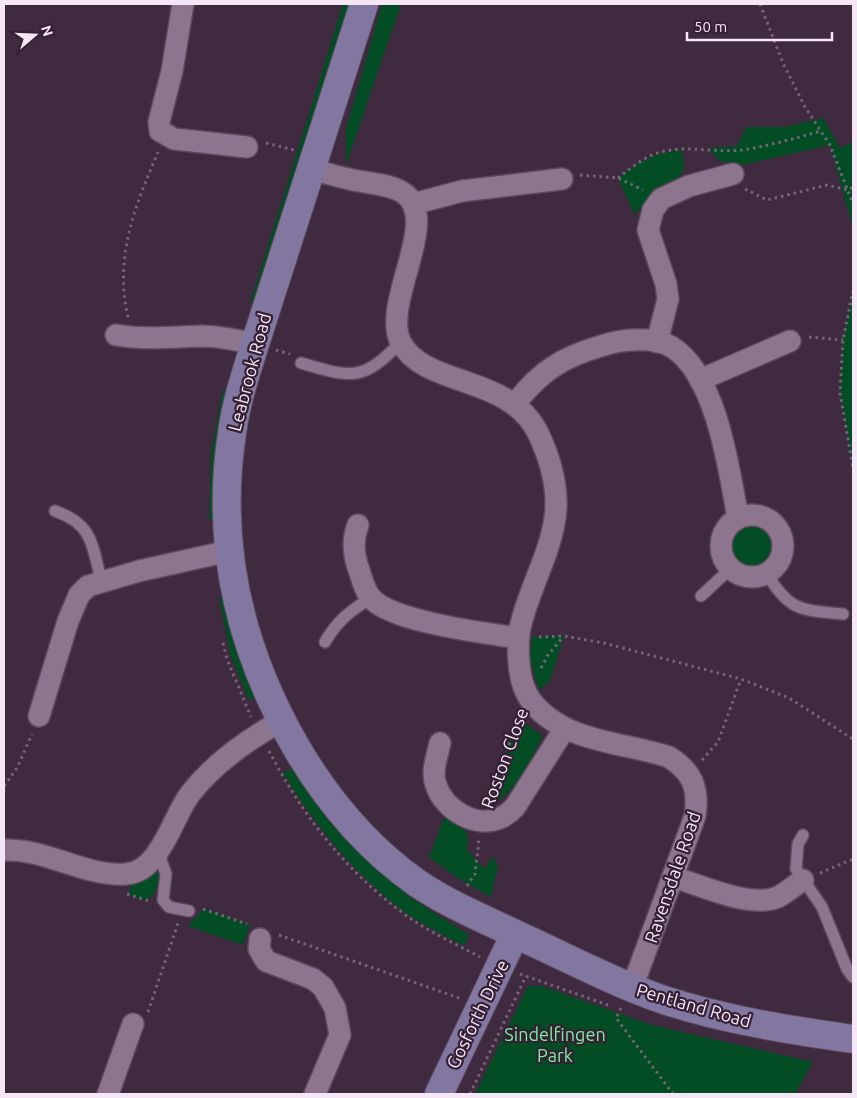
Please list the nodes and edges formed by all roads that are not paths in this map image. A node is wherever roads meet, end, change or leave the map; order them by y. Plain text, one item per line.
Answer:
1 (184, 4) edge
2 (364, 4) edge
3 (247, 147) road end
4 (299, 160) junction
5 (733, 174) road end
6 (562, 179) road end
7 (413, 204) junction
8 (125, 336) road end
9 (790, 341) road end
10 (401, 342) junction
11 (657, 342) junction
12 (255, 344) junction
13 (302, 363) road end
14 (700, 380) junction
15 (515, 404) junction
16 (55, 512) dead end
17 (738, 518) junction
18 (358, 525) dead end
19 (229, 552) junction
20 (730, 569) junction
21 (767, 574) junction
22 (101, 580) junction
23 (701, 596) dead end
24 (371, 598) junction
25 (844, 614) dead end
26 (518, 638) junction
27 (325, 642) dead end
28 (39, 716) road end
29 (270, 727) junction
30 (565, 728) junction
31 (440, 743) dead end
32 (803, 835) dead end
33 (4, 850) edge
34 (158, 851) junction
35 (674, 877) junction
36 (803, 880) junction
37 (189, 912) road end
38 (260, 932) road end
39 (515, 934) junction
40 (853, 977) edge
41 (632, 988) junction
42 (133, 1024) road end
43 (853, 1039) edge
44 (108, 1094) edge
45 (315, 1094) edge
46 (439, 1094) edge

1 - 3 street
2 - 4 street, Leabrook Road
4 - 7 street
4 - 12 street, Leabrook Road
5 - 11 street
6 - 7 street
7 - 10 street
8 - 12 street
9 - 14 street
10 - 13 lane
10 - 15 street
11 - 14 street
11 - 15 street
12 - 19 street, Leabrook Road
14 - 17 street
15 - 26 street
16 - 22 lane
17 - 20 street
17 - 21 street
18 - 24 street
19 - 22 street
19 - 29 street, Leabrook Road
20 - 21 street
20 - 23 lane
21 - 25 lane
22 - 28 street
24 - 26 street
24 - 27 lane
26 - 30 street
29 - 34 street
29 - 39 street, Leabrook Road
30 - 31 street, Roston Close
30 - 35 street, Ravensdale Road
32 - 36 lane
33 - 34 street
34 - 37 lane
35 - 36 street
35 - 41 street, Ravensdale Road
36 - 40 lane
38 - 45 street
39 - 41 street, Pentland Road
39 - 46 street, Gosforth Drive
41 - 43 street, Pentland Road
42 - 44 street

